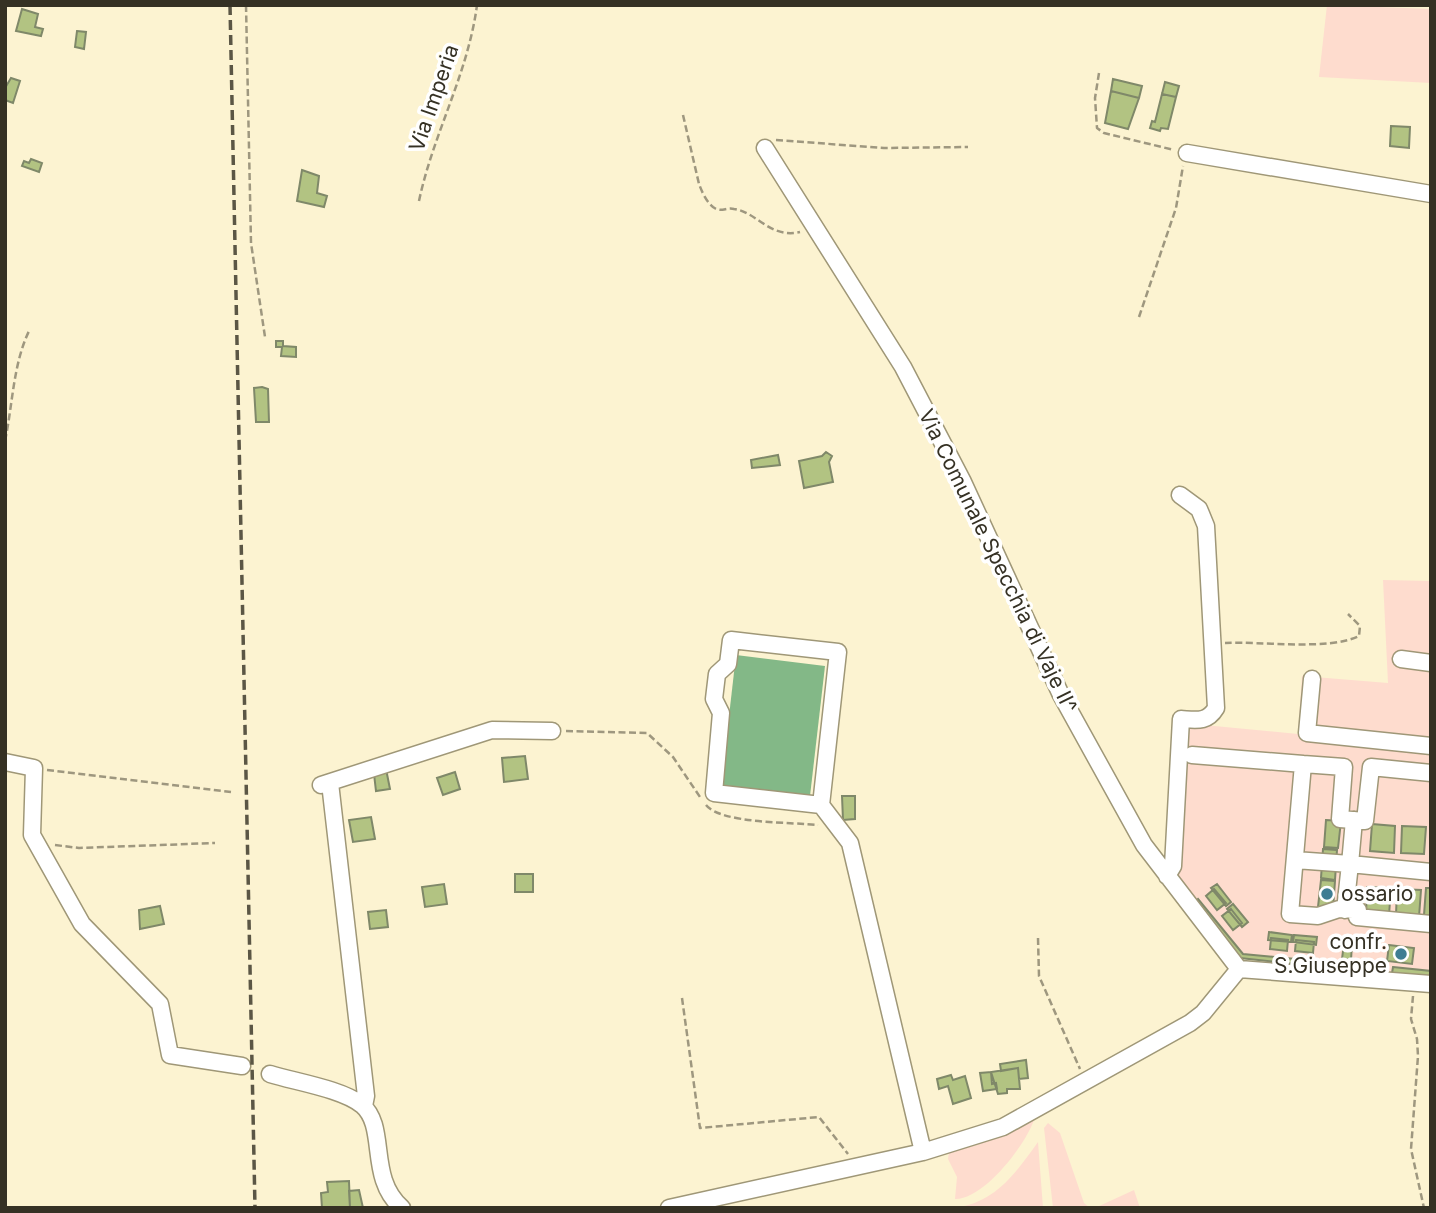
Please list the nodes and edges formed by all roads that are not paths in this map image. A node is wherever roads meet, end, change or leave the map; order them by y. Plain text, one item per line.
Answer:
1 (765, 148) road end
2 (1187, 153) road end
3 (1431, 194) edge
4 (1180, 495) dead end
5 (1401, 659) dead end
6 (1431, 663) edge
7 (1312, 680) dead end
8 (552, 731) road end
9 (1346, 738) junction
10 (1431, 746) edge
11 (1192, 755) dead end
12 (5, 762) edge
13 (1303, 764) junction
14 (1344, 767) junction
15 (1431, 773) edge
16 (821, 805) junction
17 (1354, 820) junction
18 (1295, 860) junction
19 (1350, 864) junction
20 (1431, 872) edge
21 (1167, 876) junction
22 (1345, 909) junction
23 (1431, 924) edge
24 (1239, 968) junction
25 (1424, 984) edge
26 (242, 1066) dead end
27 (270, 1074) dead end
28 (364, 1106) junction
29 (923, 1152) junction
30 (402, 1208) edge
31 (669, 1208) edge

1 - 21 street, Via Comunale Specchia di Vaje II^
2 - 3 street
4 - 21 street
5 - 6 street
7 - 9 street
8 - 28 street
9 - 10 street
9 - 14 street
11 - 13 street
12 - 26 street
13 - 14 street
13 - 18 street
14 - 17 street
15 - 17 street
16 - 16 street
16 - 29 street
17 - 19 street
18 - 19 street
18 - 22 street
19 - 20 street
19 - 22 street
21 - 24 street, Via Comunale Specchia di Vaje II^
22 - 23 street
24 - 25 street
24 - 29 street
27 - 28 street
28 - 30 street
29 - 31 street

